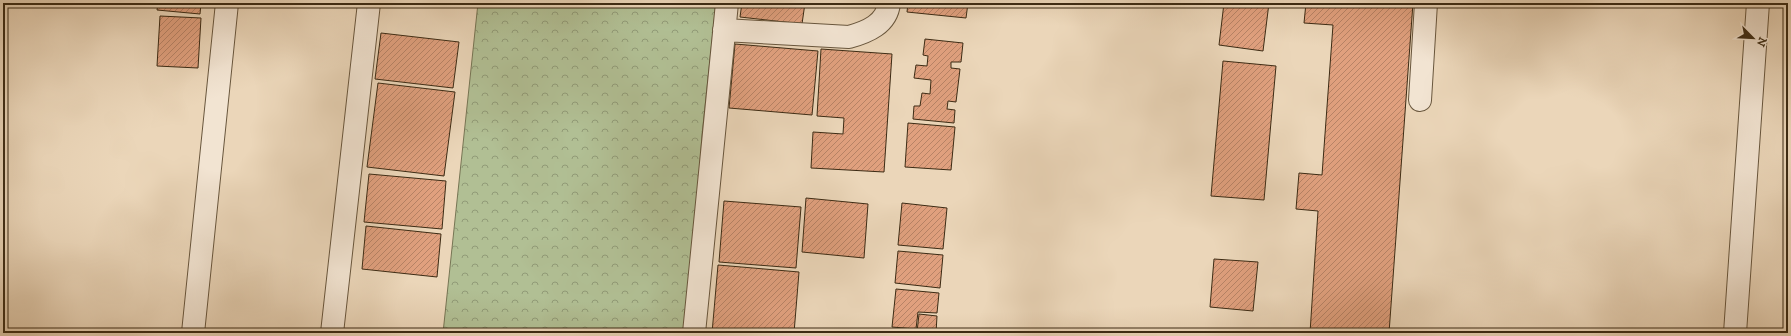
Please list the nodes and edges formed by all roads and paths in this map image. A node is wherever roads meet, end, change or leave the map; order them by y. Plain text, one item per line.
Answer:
1 (227, 3) edge
2 (369, 3) edge
3 (727, 3) edge
4 (889, 3) edge
5 (1426, 3) edge
6 (1758, 3) edge
7 (724, 30) junction
8 (1420, 100) dead end
9 (193, 333) edge
10 (332, 333) edge
11 (694, 333) edge
12 (1735, 333) edge

1 - 9 street
2 - 10 street
3 - 7 street
4 - 7 street
5 - 8 street
6 - 12 street
7 - 11 street

